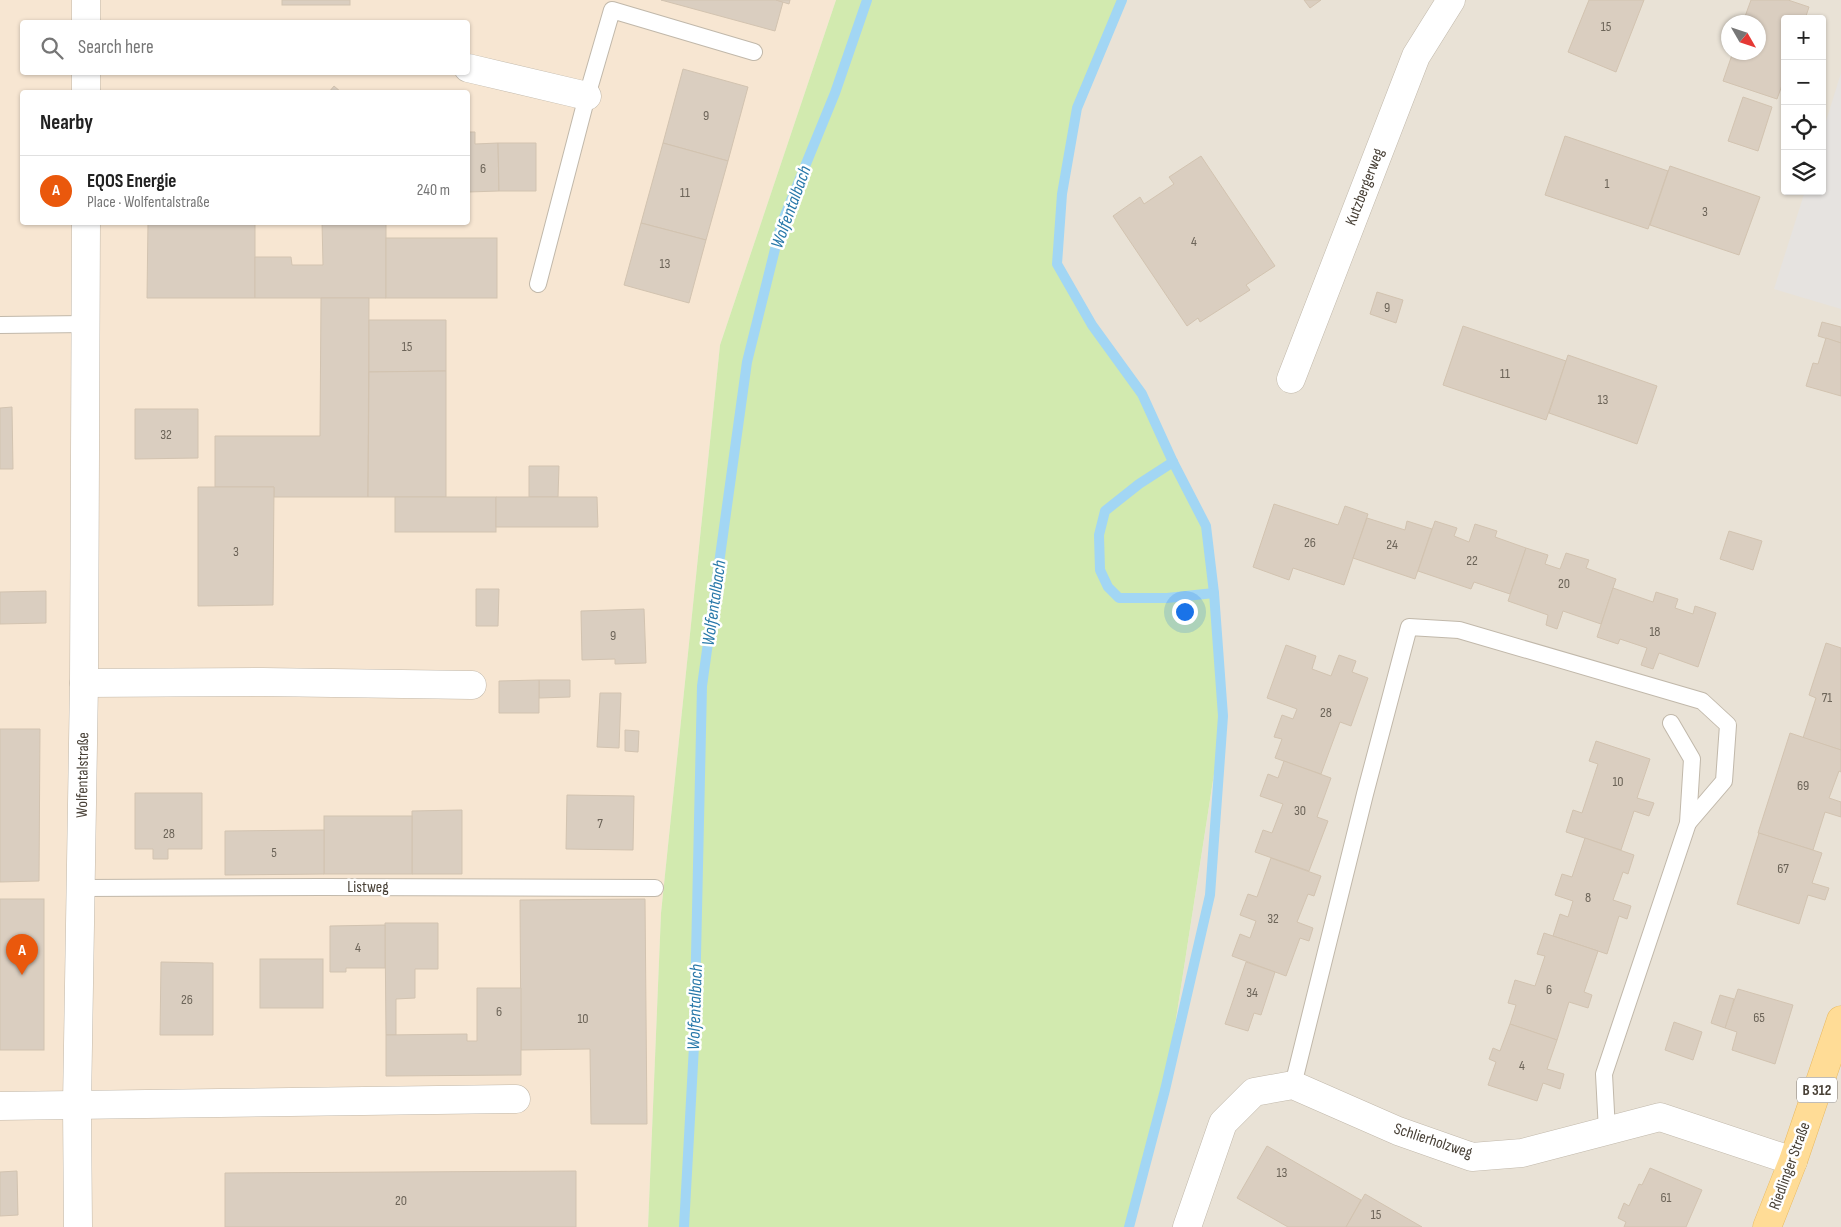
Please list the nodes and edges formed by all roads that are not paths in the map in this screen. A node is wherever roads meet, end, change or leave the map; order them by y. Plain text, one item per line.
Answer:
1 (86, 0) edge
2 (1451, 0) edge
3 (86, 20) edge
4 (754, 52) dead end
5 (470, 68) edge
6 (86, 75) edge
7 (86, 90) edge
8 (587, 96) junction
9 (86, 225) edge
10 (538, 284) dead end
11 (86, 324) junction
12 (0, 325) edge
13 (1291, 380) dead end
14 (84, 683) junction
15 (472, 685) dead end
16 (1670, 723) dead end
17 (1688, 823) junction
18 (81, 888) junction
19 (655, 888) dead end
20 (1841, 1020) edge
21 (1295, 1077) junction
22 (516, 1099) dead end
23 (77, 1105) junction
24 (0, 1106) edge
25 (1607, 1131) junction
26 (1793, 1161) junction
27 (78, 1227) edge
28 (1187, 1227) edge
29 (1767, 1227) edge

1 - 3 street
2 - 13 street, Kutzbergerweg
4 - 8 lane
5 - 8 street
6 - 7 street
8 - 10 lane
9 - 11 street, Wolfentalstraße
11 - 12 lane
11 - 14 street, Wolfentalstraße
14 - 15 street
14 - 18 street, Wolfentalstraße
16 - 17 lane
17 - 21 lane
17 - 25 lane
18 - 19 lane, Listweg
18 - 23 street, Wolfentalstraße
20 - 26 main road, Riedlinger Straße / B 312
21 - 25 street, Schlierholzweg
21 - 28 street
22 - 23 street
23 - 24 street
23 - 27 street, Wolfentalstraße
25 - 26 street, Schlierholzweg
26 - 29 main road, Riedlinger Straße / B 312

